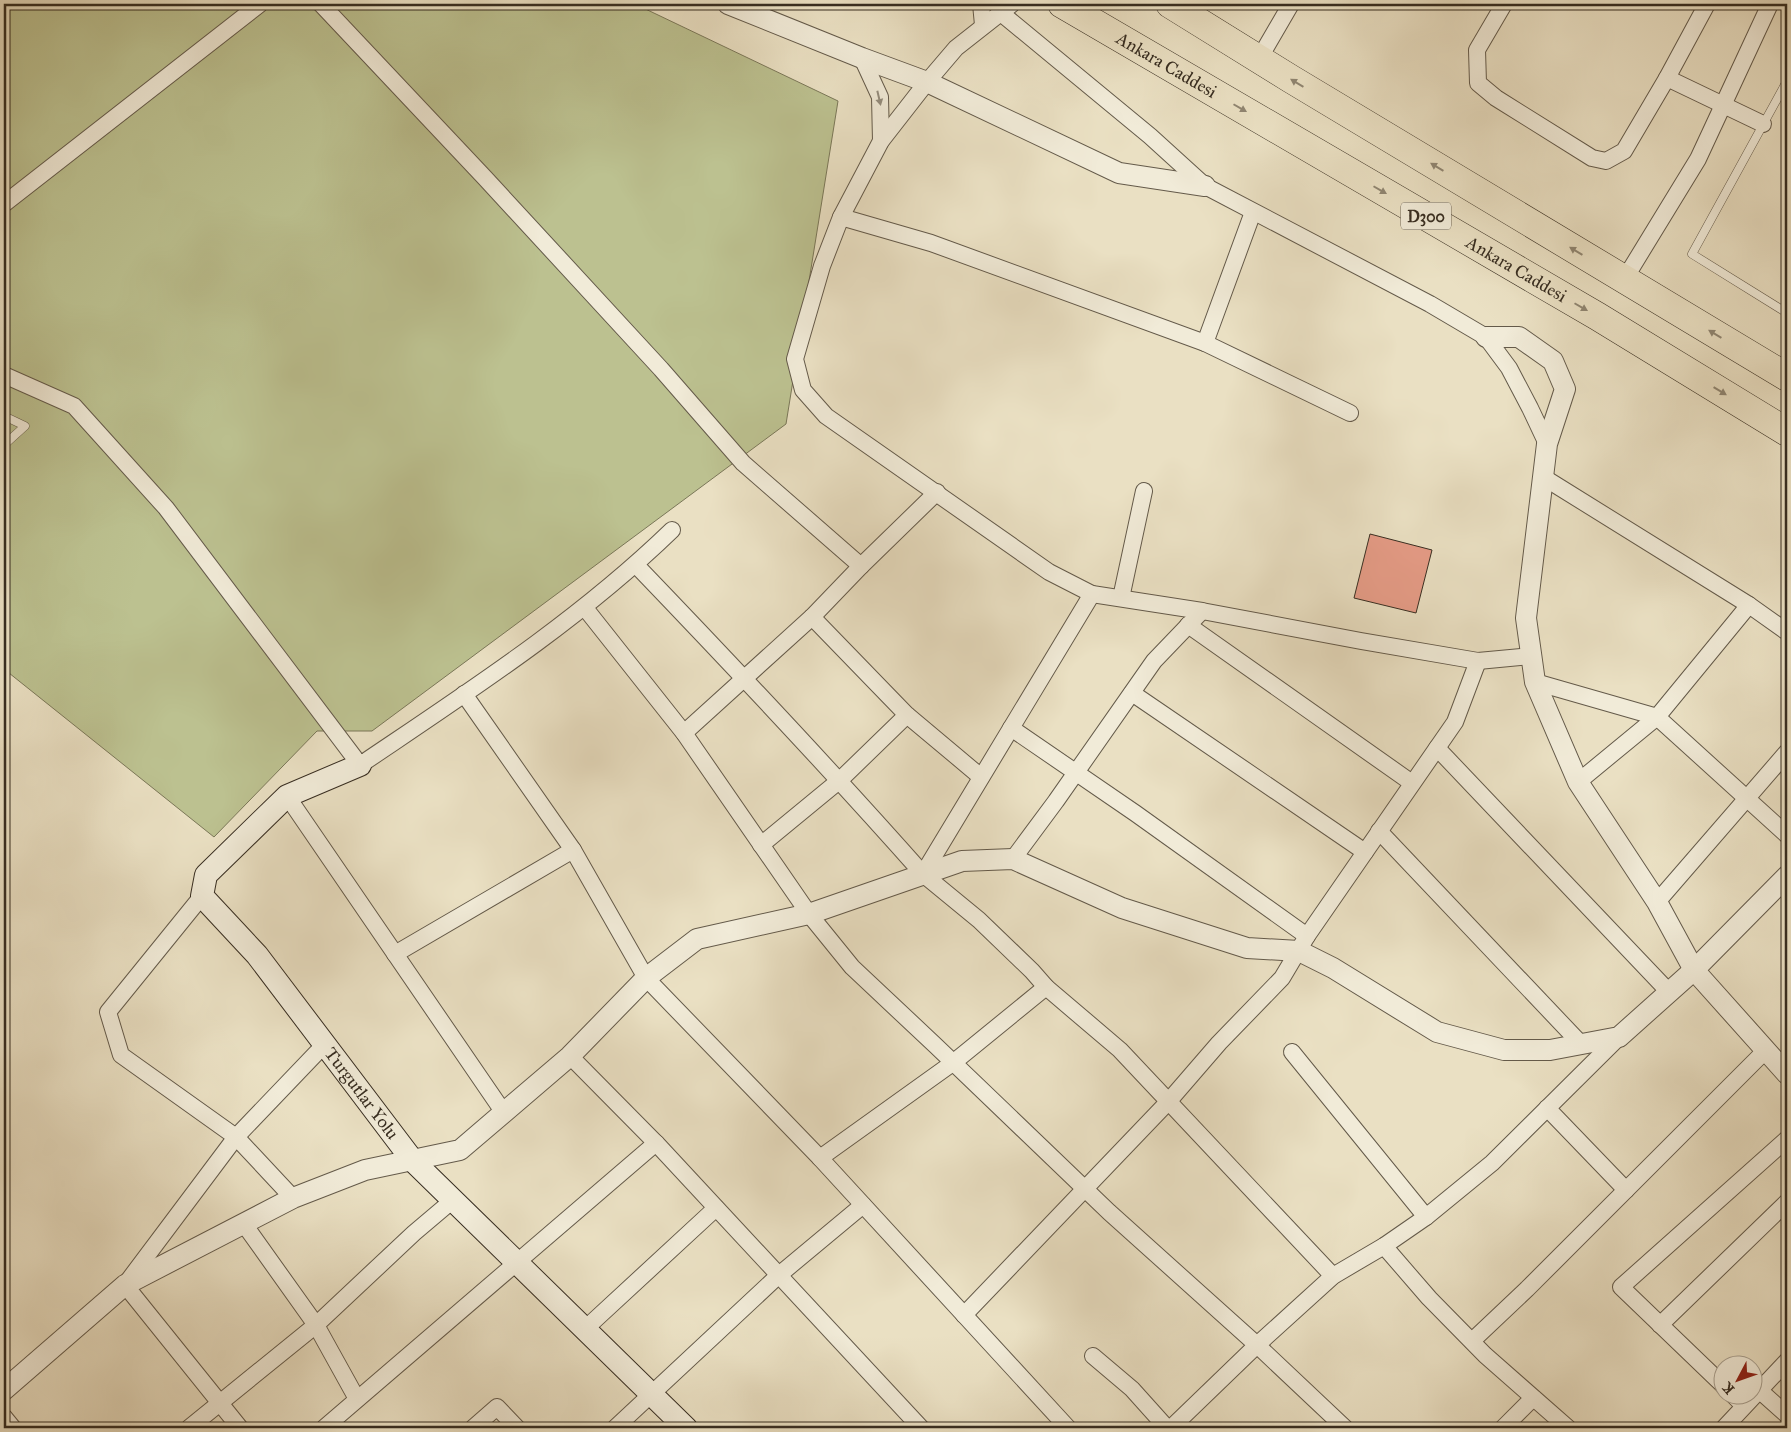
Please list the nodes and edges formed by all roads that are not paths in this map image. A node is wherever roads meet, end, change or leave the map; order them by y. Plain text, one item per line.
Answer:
1 (260, 4) edge
2 (321, 4) edge
3 (728, 4) edge
4 (981, 4) edge
5 (1062, 4) edge
6 (1170, 4) edge
7 (1291, 4) edge
8 (1504, 4) edge
9 (1707, 4) edge
10 (1770, 4) edge
11 (1006, 8) edge
12 (983, 25) junction
13 (862, 58) junction
14 (1259, 60) junction
15 (1667, 78) junction
16 (1787, 81) edge
17 (927, 82) junction
18 (1723, 106) junction
19 (1764, 124) junction
20 (882, 141) junction
21 (1205, 186) junction
22 (4, 204) edge
23 (1252, 212) junction
24 (841, 217) junction
25 (1624, 280) junction
26 (1787, 313) edge
27 (1486, 337) junction
28 (1205, 343) junction
29 (4, 375) edge
30 (1787, 377) edge
31 (1350, 413) dead end
32 (4, 416) edge
33 (1787, 432) edge
34 (4, 444) edge
35 (1547, 444) junction
36 (1543, 477) junction
37 (937, 492) junction
38 (1144, 492) dead end
39 (672, 530) dead end
40 (636, 565) junction
41 (861, 566) junction
42 (1092, 594) junction
43 (1121, 598) junction
44 (1749, 605) junction
45 (585, 608) junction
46 (1202, 611) junction
47 (812, 617) junction
48 (1188, 625) junction
49 (1787, 632) edge
50 (1532, 656) junction
51 (1478, 661) junction
52 (745, 679) junction
53 (1535, 682) junction
54 (1132, 693) junction
55 (464, 694) junction
56 (907, 715) junction
57 (1657, 717) junction
58 (1011, 728) junction
59 (684, 734) junction
60 (1437, 748) junction
61 (1787, 752) edge
62 (360, 765) junction
63 (1076, 773) junction
64 (981, 777) junction
65 (840, 780) junction
66 (1578, 782) junction
67 (1412, 783) junction
68 (287, 796) junction
69 (1747, 798) junction
70 (1379, 831) junction
71 (1787, 835) edge
72 (761, 845) junction
73 (573, 850) junction
74 (1365, 852) junction
75 (1013, 859) junction
76 (923, 874) junction
77 (1787, 876) edge
78 (202, 896) junction
79 (1656, 902) junction
80 (809, 914) junction
81 (1303, 943) junction
82 (396, 954) junction
83 (1694, 970) junction
84 (646, 978) junction
85 (1046, 987) junction
86 (1669, 992) junction
87 (1619, 1037) junction
88 (325, 1044) junction
89 (1581, 1044) junction
90 (1766, 1050) junction
91 (1292, 1052) dead end
92 (570, 1056) junction
93 (954, 1062) junction
94 (1785, 1066) edge
95 (1168, 1102) junction
96 (1547, 1108) junction
97 (504, 1113) junction
98 (236, 1137) junction
99 (1787, 1139) edge
100 (656, 1143) junction
101 (820, 1158) junction
102 (413, 1161) junction
103 (1085, 1189) junction
104 (1626, 1190) junction
105 (293, 1198) junction
106 (453, 1200) junction
107 (1787, 1202) edge
108 (863, 1205) junction
109 (716, 1208) junction
110 (1426, 1217) junction
111 (244, 1224) junction
112 (1384, 1246) junction
113 (517, 1262) junction
114 (779, 1275) junction
115 (1333, 1276) junction
116 (125, 1285) junction
117 (964, 1315) junction
118 (316, 1325) junction
119 (1660, 1325) junction
120 (585, 1329) junction
121 (1472, 1341) junction
122 (1257, 1345) junction
123 (1093, 1356) dead end
124 (1787, 1361) edge
125 (1714, 1376) edge
126 (1764, 1385) edge
127 (4, 1390) edge
128 (652, 1394) junction
129 (1764, 1394) edge
130 (1533, 1398) junction
131 (357, 1399) junction
132 (218, 1403) junction
133 (1744, 1406) edge
134 (1787, 1414) edge
135 (4, 1418) edge
136 (13, 1428) edge
137 (189, 1428) edge
138 (240, 1428) edge
139 (324, 1428) edge
140 (473, 1428) edge
141 (517, 1428) edge
142 (615, 1428) edge
143 (686, 1428) edge
144 (921, 1428) edge
145 (1068, 1428) edge
146 (1167, 1428) edge
147 (1171, 1428) edge
148 (1345, 1428) edge
149 (1503, 1428) edge
150 (1568, 1428) edge
151 (1724, 1428) edge

1 - 22 street
2 - 41 street
3 - 13 street
4 - 12 street
5 -> 33 highway, Ankara Caddesi / D300
6 - 14 highway, D300
7 - 14 street
8 - 15 street
9 - 15 street
10 - 18 street
11 - 12 street
11 - 21 street
12 - 17 street
13 - 17 street
13 -> 20 street
25 -> 14 highway, D300
15 - 18 street
16 - 19 lane
17 - 20 street
17 - 21 street
18 - 19 street
18 - 25 street
19 - 26 lane
20 - 24 street
21 - 23 street
23 - 27 street
23 - 28 street
24 - 28 street
24 - 37 street
30 -> 25 highway, D300
27 - 35 street
27 - 35 street
28 - 31 street
29 - 62 street
32 - 34 lane
35 - 36 street
36 - 44 street
36 - 50 street
37 - 41 street
37 - 42 street
38 - 43 street
39 - 40 street
40 - 45 street
40 - 52 street
41 - 47 street
42 - 43 street
42 - 58 street
43 - 46 street
44 - 49 street
44 - 57 street
45 - 55 street
45 - 59 street
46 - 48 street
46 - 51 street
47 - 52 street
47 - 56 street
48 - 54 street
48 - 67 street
50 - 51 street
50 - 53 street
51 - 60 street
52 - 59 street
52 - 65 street
53 - 57 street
53 - 66 street
54 - 63 street
54 - 74 street
55 - 62 street
55 - 73 street
56 - 64 street
56 - 65 street
57 - 66 street
57 - 69 street
58 - 63 street
58 - 64 street
59 - 72 street
60 - 67 street
60 - 86 street
61 - 69 street
62 - 68 main road
63 - 75 street
63 - 81 street
64 - 76 street
65 - 72 street
65 - 76 street
66 - 79 street
67 - 70 street
68 - 78 main road
68 - 82 street
69 - 71 street
69 - 79 street
70 - 74 street
70 - 89 street
72 - 80 street
73 - 82 street
73 - 84 street
74 - 81 street
75 - 76 street
75 - 81 street
76 - 80 street
76 - 85 street
77 - 83 street
78 - 88 main road, Turgutlar Yolu
78 - 98 street
79 - 83 street
80 - 84 street
80 - 93 street
81 - 89 street
81 - 95 street
82 - 97 street
83 - 86 street
83 - 90 street
84 - 92 street
84 - 101 street
85 - 93 street
85 - 95 street
86 - 87 street
87 - 89 street
87 - 96 street
88 - 98 street
88 - 102 main road, Turgutlar Yolu
90 - 94 street
90 - 104 street
91 - 110 street
92 - 97 street
92 - 100 street
93 - 101 street
93 - 103 street
95 - 103 street
95 - 115 street
96 - 104 street
96 - 110 street
97 - 102 street
98 - 105 street
98 - 116 street
99 - 119 street
100 - 109 street
100 - 113 street
101 - 108 street
102 - 105 street
102 - 106 main road, Turgutlar Yolu
103 - 117 street
103 - 122 street
104 - 121 street
105 - 111 street
106 - 113 main road, Turgutlar Yolu
106 - 118 street
107 - 119 street
108 - 114 street
108 - 117 street
109 - 114 street
109 - 120 street
110 - 112 street
111 - 116 street
111 - 118 street
112 - 115 street
112 - 121 street
113 - 120 main road, Turgutlar Yolu
113 - 131 street
114 - 128 street
114 - 144 street
115 - 122 street
116 - 127 street
116 - 132 street
117 - 145 street
118 - 131 street
118 - 132 street
119 - 125 street
120 - 128 main road, Turgutlar Yolu
121 - 130 street
122 - 147 street
122 - 148 street
123 - 146 street
124 - 126 street
128 - 142 street
128 - 143 main road, Turgutlar Yolu
129 - 134 street
130 - 149 street
130 - 150 street
131 - 139 street
132 - 137 street
132 - 138 street
133 - 151 street
135 - 136 street
140 - 141 street

